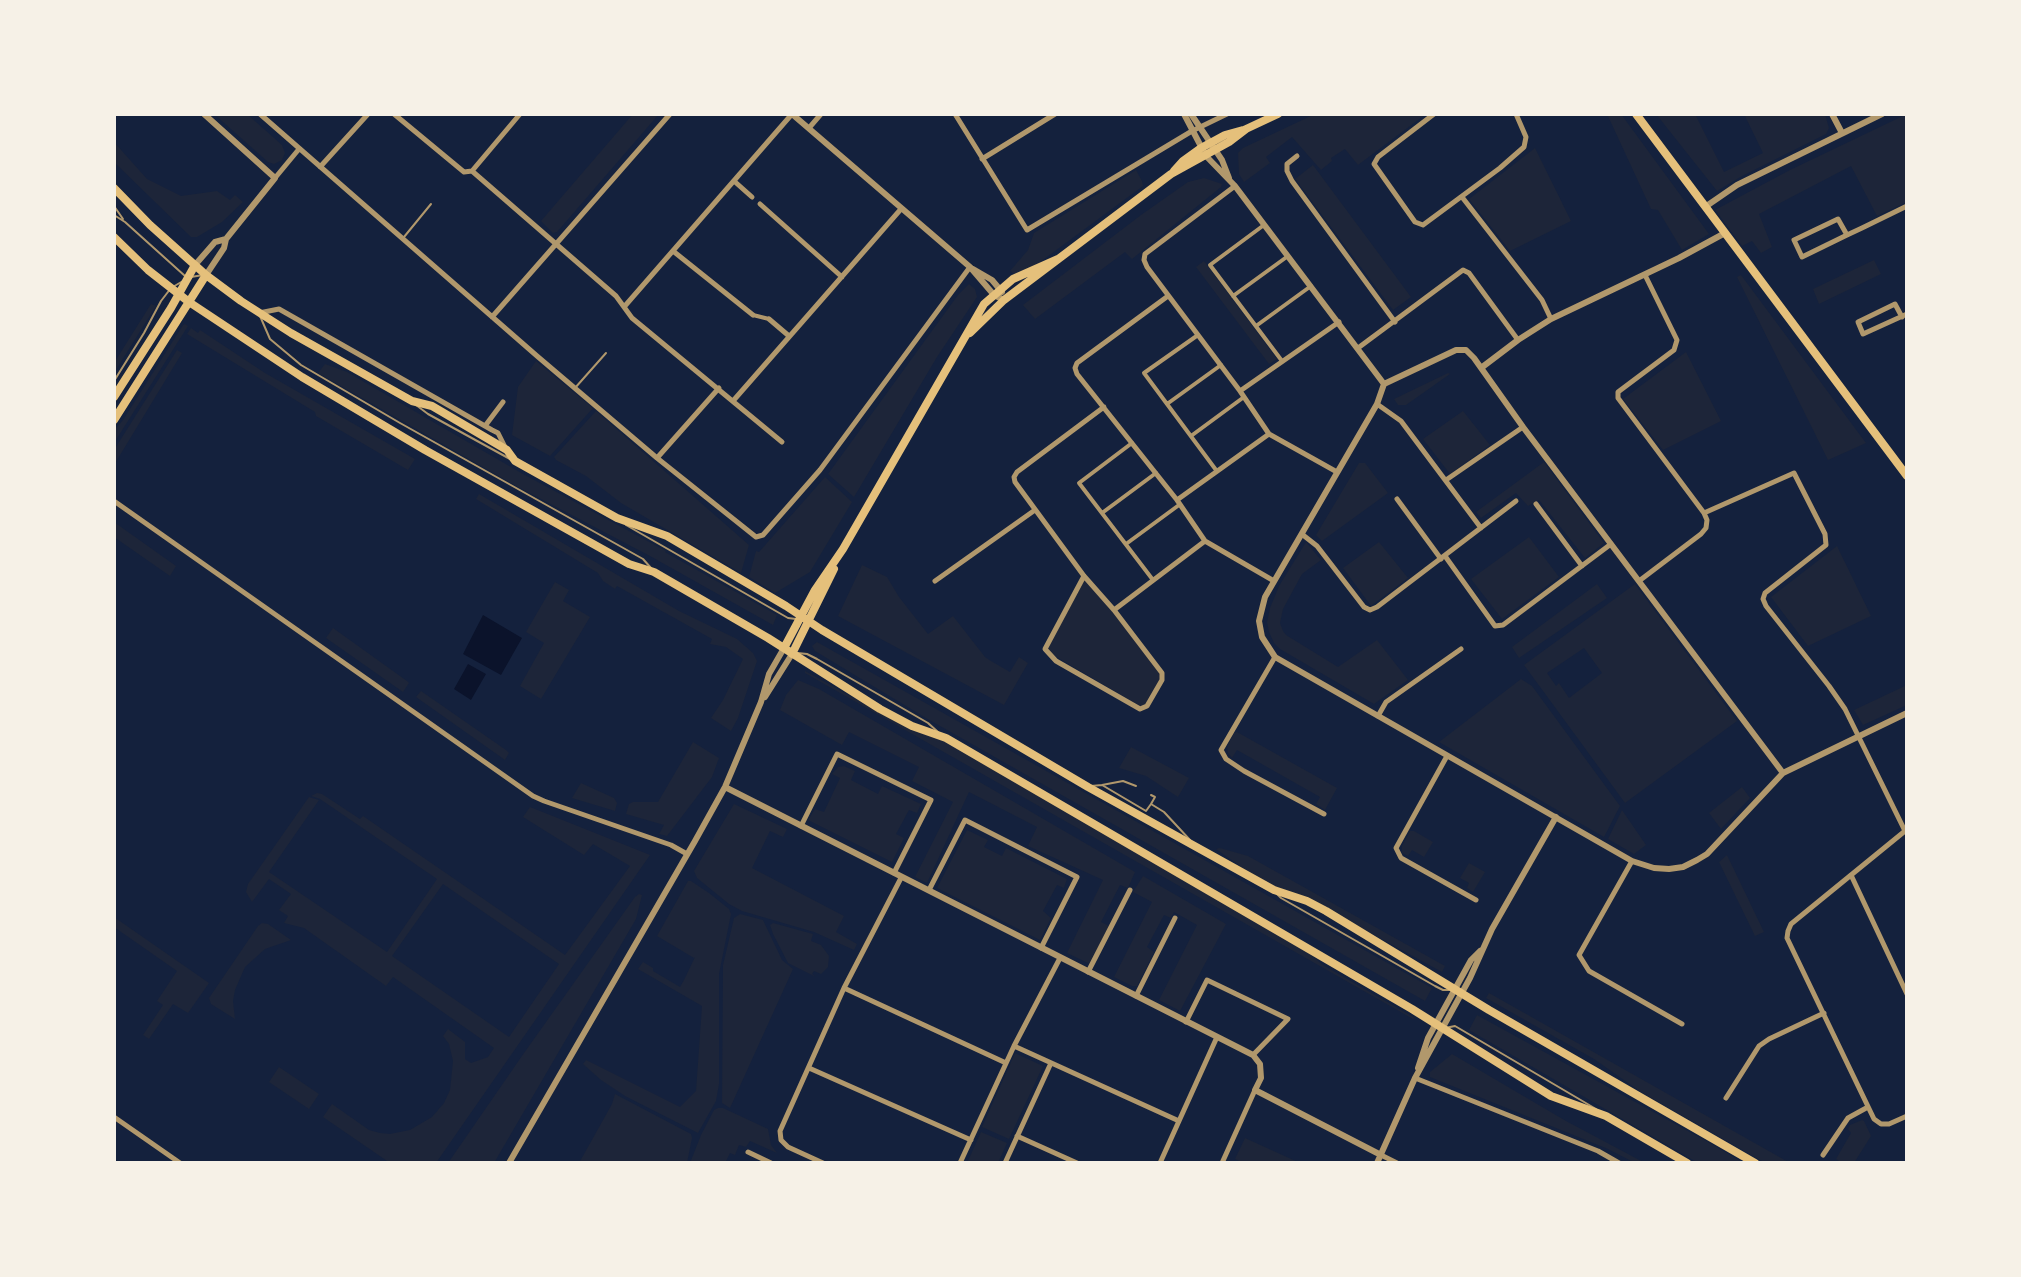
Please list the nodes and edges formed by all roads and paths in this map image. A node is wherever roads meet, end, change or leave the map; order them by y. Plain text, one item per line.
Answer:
1 (204, 114) edge
2 (261, 114) edge
3 (368, 114) edge
4 (394, 114) edge
5 (520, 114) edge
6 (670, 114) edge
7 (792, 114) edge
8 (821, 114) edge
9 (955, 114) edge
10 (1055, 114) edge
11 (1184, 114) edge
12 (1191, 114) edge
13 (1227, 114) edge
14 (1278, 114) edge
15 (1434, 114) edge
16 (1516, 114) edge
17 (1636, 114) edge
18 (1834, 114) edge
19 (1882, 114) edge
20 (1201, 126) junction
21 (809, 128) junction
22 (1192, 131) junction
23 (1842, 133) junction
24 (1214, 146) junction
25 (1201, 148) junction
26 (299, 149) junction
27 (1206, 156) junction
28 (1297, 156) dead end
29 (982, 159) junction
30 (320, 167) junction
31 (472, 171) junction
32 (1171, 174) junction
33 (275, 178) junction
34 (1230, 179) junction
35 (734, 181) junction
36 (1235, 186) junction
37 (114, 188) edge
38 (752, 197) joint
39 (1462, 197) junction
40 (431, 204) dead end
41 (760, 204) joint
42 (114, 206) edge
43 (1907, 206) edge
44 (1705, 207) junction
45 (901, 209) junction
46 (114, 215) edge
47 (125, 222) junction
48 (1264, 225) junction
49 (1725, 233) junction
50 (1847, 236) junction
51 (114, 237) edge
52 (226, 239) junction
53 (402, 239) junction
54 (556, 245) junction
55 (672, 251) junction
56 (1288, 256) junction
57 (1058, 259) junction
58 (195, 265) junction
59 (970, 267) junction
60 (206, 275) junction
61 (1645, 275) junction
62 (842, 277) junction
63 (187, 278) junction
64 (1311, 286) junction
65 (171, 288) junction
66 (997, 292) junction
67 (179, 295) junction
68 (1168, 296) junction
69 (1233, 296) junction
70 (1004, 300) junction
71 (189, 302) junction
72 (624, 307) junction
73 (259, 313) junction
74 (753, 315) joint
75 (1904, 316) edge
76 (492, 317) junction
77 (769, 319) joint
78 (1551, 319) junction
79 (1339, 322) junction
80 (1395, 322) junction
81 (1256, 326) junction
82 (1198, 335) junction
83 (789, 336) junction
84 (967, 336) junction
85 (1518, 340) junction
86 (1358, 348) junction
87 (606, 353) dead end
88 (537, 356) junction
89 (1282, 361) junction
90 (532, 362) dead end
91 (1221, 365) junction
92 (1482, 368) junction
93 (114, 381) edge
94 (1384, 384) junction
95 (575, 388) junction
96 (719, 388) junction
97 (1240, 391) junction
98 (114, 397) edge
99 (1244, 397) junction
100 (412, 401) junction
101 (733, 401) junction
102 (503, 402) dead end
103 (1167, 404) junction
104 (1377, 404) junction
105 (1104, 406) junction
106 (114, 420) edge
107 (485, 426) junction
108 (1523, 427) junction
109 (1269, 434) junction
110 (1191, 435) junction
111 (782, 442) dead end
112 (1132, 443) junction
113 (507, 450) junction
114 (657, 458) junction
115 (515, 461) junction
116 (1216, 470) junction
117 (1337, 472) junction
118 (1156, 473) junction
119 (1907, 476) edge
120 (1446, 480) junction
121 (1397, 499) dead end
122 (114, 501) edge
123 (1516, 501) dead end
124 (1178, 502) junction
125 (1536, 504) dead end
126 (1035, 510) junction
127 (1102, 513) junction
128 (1704, 513) junction
129 (1481, 528) junction
130 (1303, 535) junction
131 (1205, 541) junction
132 (1611, 543) junction
133 (1126, 544) junction
134 (1443, 558) junction
135 (1582, 566) junction
136 (654, 572) junction
137 (1084, 576) junction
138 (1153, 580) junction
139 (935, 581) dead end
140 (1274, 581) junction
141 (1639, 581) junction
142 (1113, 610) junction
143 (806, 620) junction
144 (784, 648) junction
145 (1461, 649) dead end
146 (792, 654) junction
147 (1275, 657) junction
148 (761, 702) junction
149 (1907, 713) edge
150 (1378, 716) junction
151 (1858, 736) junction
152 (1447, 756) junction
153 (1783, 773) junction
154 (1102, 785) junction
155 (1136, 786) dead end
156 (724, 787) junction
157 (1088, 787) junction
158 (1151, 795) dead end
159 (1151, 804) junction
160 (1324, 814) dead end
161 (1556, 817) junction
162 (801, 826) junction
163 (1906, 831) edge
164 (1198, 848) junction
165 (687, 854) junction
166 (1632, 861) junction
167 (894, 873) junction
168 (1851, 875) junction
169 (901, 878) junction
170 (929, 890) junction
171 (1130, 890) dead end
172 (1476, 900) dead end
173 (1175, 918) dead end
174 (1041, 948) junction
175 (1060, 958) junction
176 (1088, 972) junction
177 (844, 988) junction
178 (1459, 991) junction
179 (1907, 994) edge
180 (1136, 996) junction
181 (1824, 1013) junction
182 (1186, 1022) junction
183 (1682, 1024) dead end
184 (1439, 1027) junction
185 (1217, 1037) junction
186 (1014, 1046) junction
187 (1253, 1055) junction
188 (1006, 1063) junction
189 (1051, 1063) junction
190 (809, 1068) junction
191 (1415, 1078) junction
192 (1255, 1090) junction
193 (1726, 1098) dead end
194 (1868, 1107) junction
195 (1606, 1116) junction
196 (1907, 1116) edge
197 (114, 1117) edge
198 (1179, 1121) junction
199 (1017, 1136) junction
200 (971, 1140) junction
201 (748, 1152) dead end
202 (1381, 1155) junction
203 (1823, 1155) dead end
204 (180, 1163) edge
205 (509, 1163) edge
206 (771, 1163) edge
207 (823, 1163) edge
208 (960, 1163) edge
209 (1005, 1163) edge
210 (1077, 1163) edge
211 (1160, 1163) edge
212 (1222, 1163) edge
213 (1377, 1163) edge
214 (1397, 1163) edge
215 (1619, 1163) edge
216 (1687, 1163) edge
217 (1755, 1163) edge

1 - 33 street
2 - 26 street
3 - 30 street
4 - 31 street
5 - 31 street
6 - 54 street
7 - 21 street
7 - 35 street
8 - 21 street
9 - 29 street
10 - 29 street
11 - 22 street
12 - 20 street
13 - 20 street
14 - 24 main road
15 - 39 street
16 - 39 street
17 - 44 main road
18 - 23 street
19 - 23 street
20 - 22 street
20 - 24 street
21 - 45 street
22 - 25 street
22 - 29 street
23 - 44 street
24 - 25 main road
24 - 27 main road
24 - 34 street
25 - 27 street
25 - 32 main road
26 - 30 street
26 - 33 street
27 - 32 main road
27 - 34 street
28 - 80 street
30 - 53 street
31 - 54 street
32 - 57 main road
33 - 52 street
34 - 36 street
35 - 38 street
35 - 55 street
36 - 48 street
36 - 68 street
37 - 58 main road
38 - 41 street
39 - 78 street
40 - 53 lane
41 - 62 street
42 - 47 lane
43 - 50 street
44 - 49 main road
45 - 59 street
45 - 62 street
46 - 47 lane
47 - 63 lane
48 - 56 street
48 - 69 street
49 - 61 street
49 - 119 main road
50 - 50 street
51 - 65 main road
52 - 58 street
52 - 60 street
53 - 76 street
54 - 72 street
54 - 76 street
55 - 72 street
55 - 74 street
56 - 64 street
56 - 69 street
57 - 66 main road
57 - 70 main road
58 - 60 main road
58 - 63 main road
59 - 66 street
59 - 114 street
60 - 63 lane
60 - 71 main road
60 - 73 main road
61 - 78 street
61 - 128 street
62 - 83 street
63 - 65 lane
63 - 67 main road
64 - 79 street
64 - 81 street
65 - 67 main road
65 - 93 lane
66 - 70 street
66 - 84 main road
67 - 71 main road
67 - 98 main road
68 - 82 street
68 - 105 street
69 - 81 street
70 - 84 main road
71 - 106 main road
71 - 136 main road
72 - 96 street
73 - 100 main road
73 - 107 street
73 - 136 lane
74 - 77 street
75 - 75 street
76 - 88 street
77 - 83 street
78 - 85 street
79 - 86 street
79 - 89 street
80 - 85 street
80 - 86 street
81 - 89 street
82 - 91 street
82 - 103 street
83 - 101 street
84 - 143 main road
85 - 92 street
86 - 94 street
87 - 95 lane
88 - 90 street
88 - 95 street
89 - 97 street
91 - 97 street
91 - 103 street
92 - 94 street
92 - 108 street
94 - 104 street
95 - 114 street
96 - 101 street
96 - 114 street
97 - 99 street
99 - 109 street
99 - 110 street
100 - 113 main road
100 - 115 lane
101 - 111 street
102 - 107 street
103 - 110 street
104 - 117 street
104 - 120 street
105 - 112 street
105 - 126 street
107 - 113 street
108 - 120 street
108 - 132 street
109 - 116 street
109 - 117 street
110 - 116 street
112 - 118 street
112 - 127 street
113 - 115 main road
115 - 143 main road
116 - 124 street
117 - 130 street
118 - 124 street
118 - 127 street
120 - 129 street
121 - 134 street
122 - 165 street
123 - 129 street
124 - 131 street
124 - 133 street
125 - 135 street
126 - 137 street
126 - 139 street
127 - 133 street
128 - 141 street
128 - 151 street
129 - 134 street
130 - 134 street
130 - 140 street
131 - 138 street
131 - 140 street
132 - 135 street
132 - 141 street
133 - 138 street
134 - 135 street
136 - 144 main road
137 - 142 street
137 - 142 street
138 - 142 street
140 - 147 street
141 - 153 street
143 - 144 main road
143 - 146 main road
143 - 157 main road
144 - 146 main road
144 - 148 street
145 - 150 street
146 - 148 street
146 - 184 main road
147 - 150 street
147 - 160 street
148 - 156 street
149 - 151 street
150 - 152 street
151 - 153 street
151 - 163 street
152 - 161 street
152 - 172 street
153 - 166 street
154 - 155 lane
154 - 157 lane
154 - 159 lane
156 - 162 street
156 - 165 street
157 - 164 main road
158 - 159 lane
159 - 164 lane
161 - 166 street
161 - 178 street
162 - 167 street
162 - 167 street
163 - 168 street
164 - 178 main road
165 - 205 street
166 - 183 street
167 - 169 street
168 - 179 street
168 - 181 street
169 - 170 street
169 - 177 street
170 - 174 street
170 - 174 street
171 - 176 street
173 - 180 street
174 - 175 street
175 - 176 street
175 - 186 street
176 - 180 street
177 - 188 street
177 - 190 street
178 - 184 street
178 - 217 main road
180 - 182 street
181 - 193 street
181 - 194 street
182 - 185 street
182 - 187 street
184 - 191 street
184 - 195 main road
184 - 195 lane
185 - 187 street
185 - 198 street
186 - 188 street
186 - 189 street
187 - 192 street
188 - 200 street
189 - 198 street
189 - 199 street
190 - 200 street
190 - 207 street
191 - 202 street
191 - 215 street
192 - 202 street
192 - 212 street
194 - 196 street
194 - 203 street
195 - 216 main road
197 - 204 street
198 - 211 street
199 - 209 street
199 - 210 street
200 - 208 street
201 - 206 street
202 - 213 street
202 - 214 street

